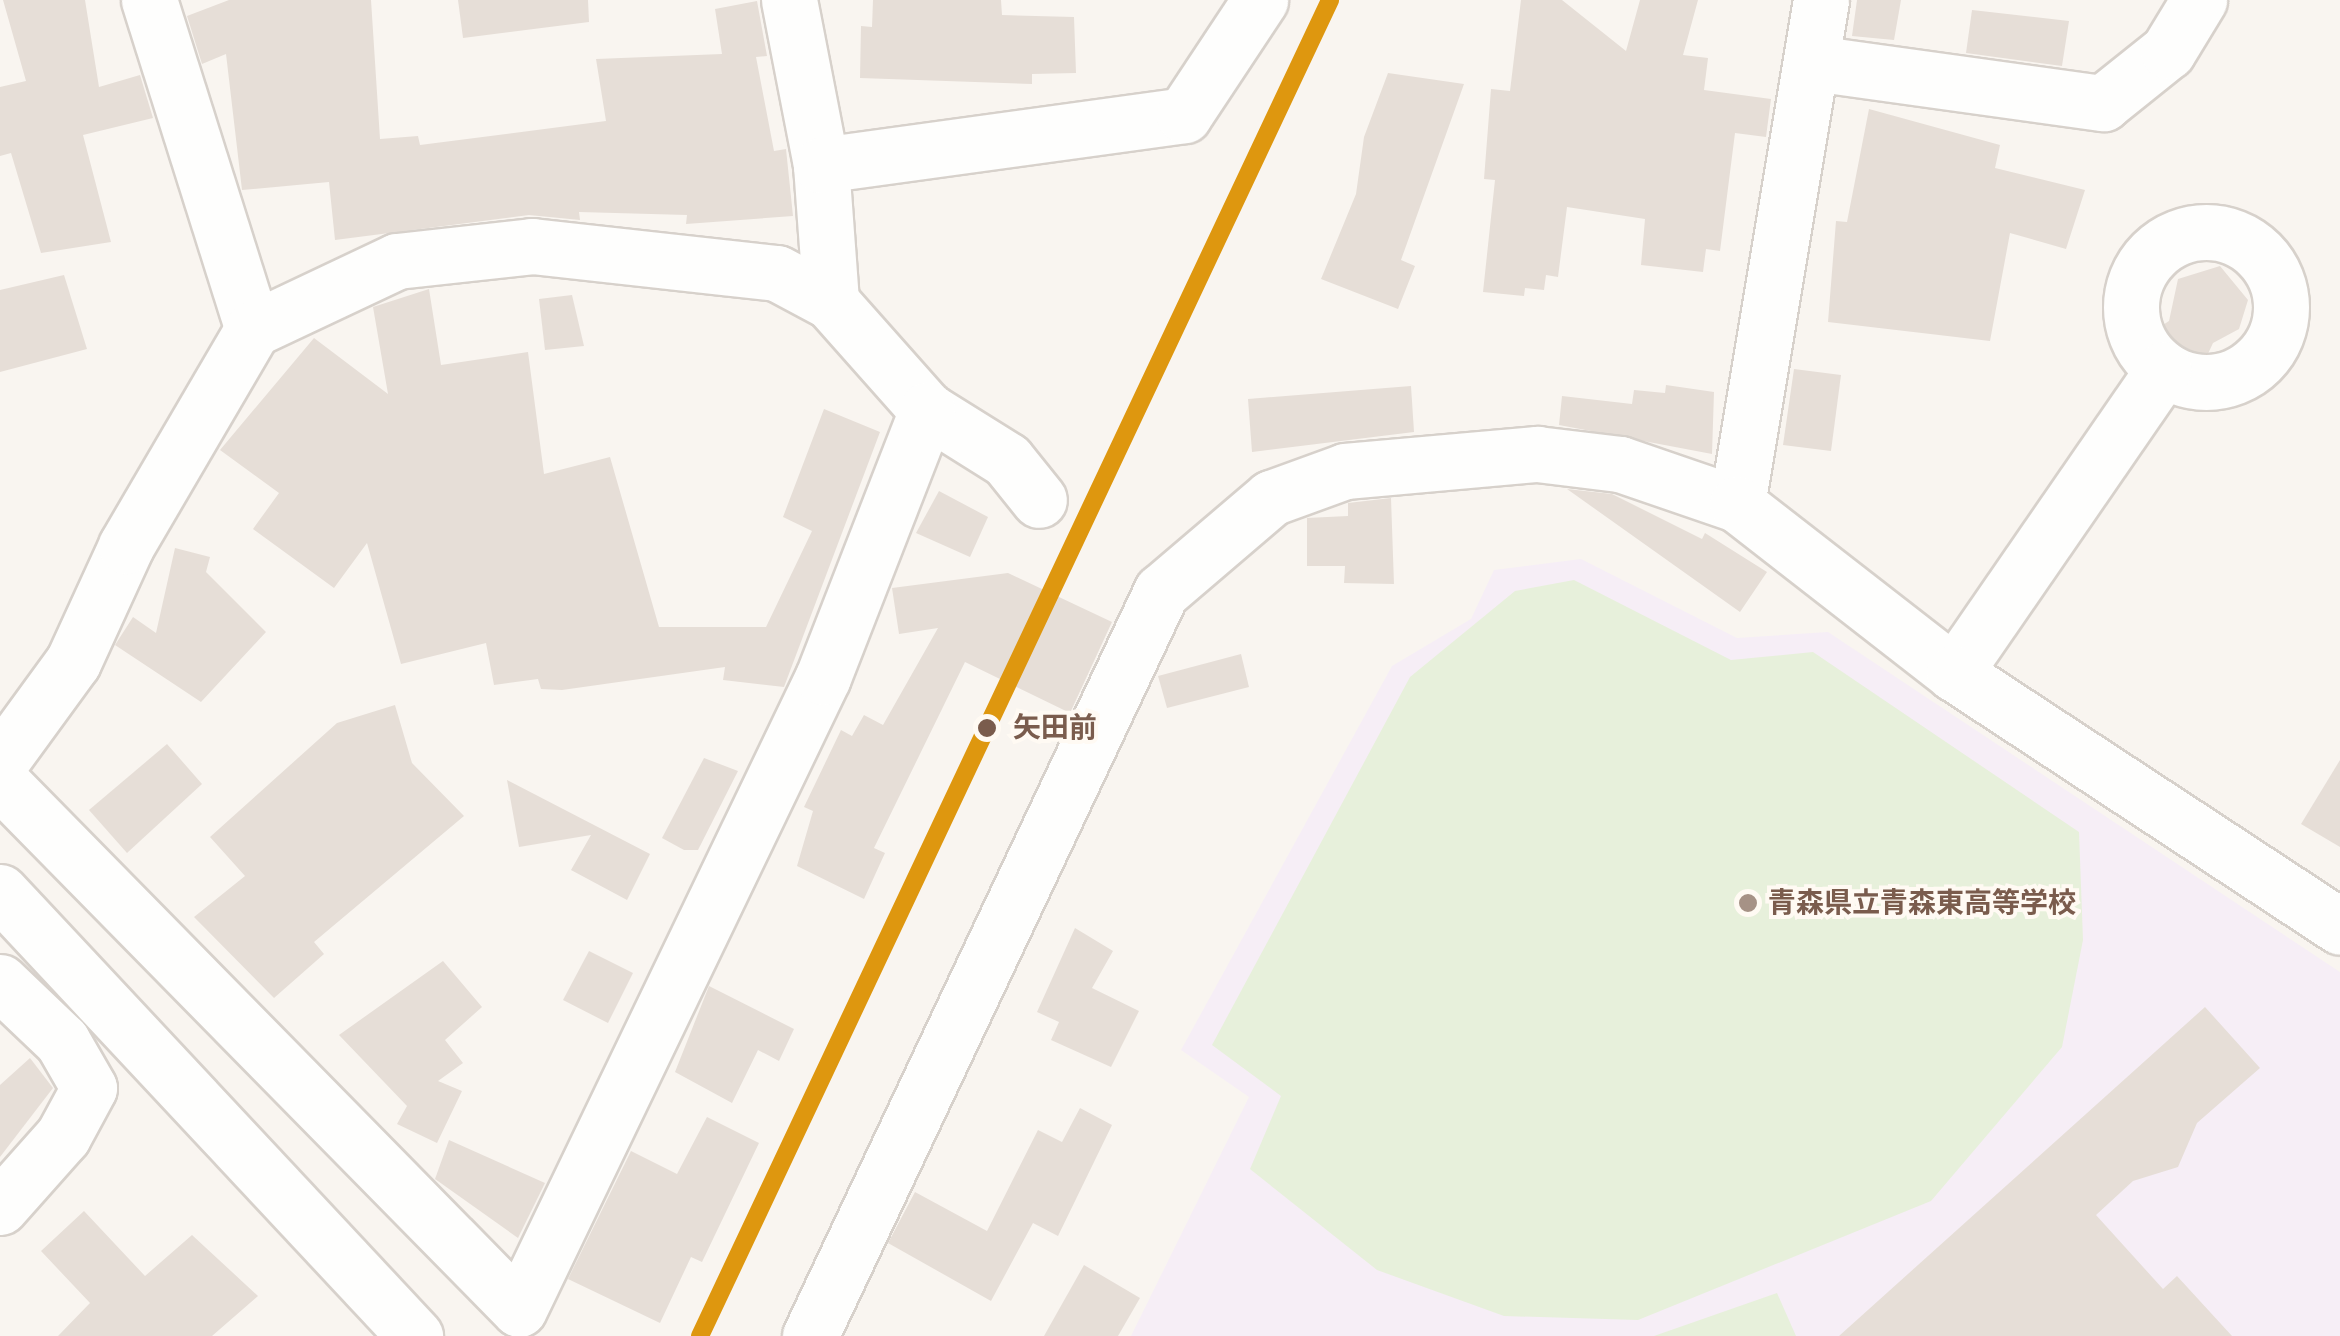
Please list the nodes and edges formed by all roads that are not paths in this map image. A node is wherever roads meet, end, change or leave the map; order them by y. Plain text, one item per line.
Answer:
1 (149, 0) edge
2 (789, 0) edge
3 (1260, 0) edge
4 (1821, 0) edge
5 (2199, 0) edge
6 (1813, 63) junction
7 (821, 166) junction
8 (831, 302) junction
9 (253, 329) junction
10 (2164, 369) dead end
11 (927, 410) junction
12 (1039, 500) dead end
13 (1737, 504) junction
14 (1954, 673) junction
15 (0, 762) edge
16 (0, 781) edge
17 (0, 892) edge
18 (2340, 928) edge
19 (0, 982) edge
20 (0, 1207) edge
21 (415, 1336) edge
22 (810, 1336) edge

1 - 9 street
2 - 7 street
3 - 7 street
4 - 6 street
5 - 6 street
6 - 13 street
7 - 8 street
8 - 9 street
8 - 11 street
9 - 15 street
10 - 14 street
11 - 12 street
11 - 16 street
13 - 14 street
13 - 22 street
14 - 18 street
17 - 21 street
19 - 20 street

